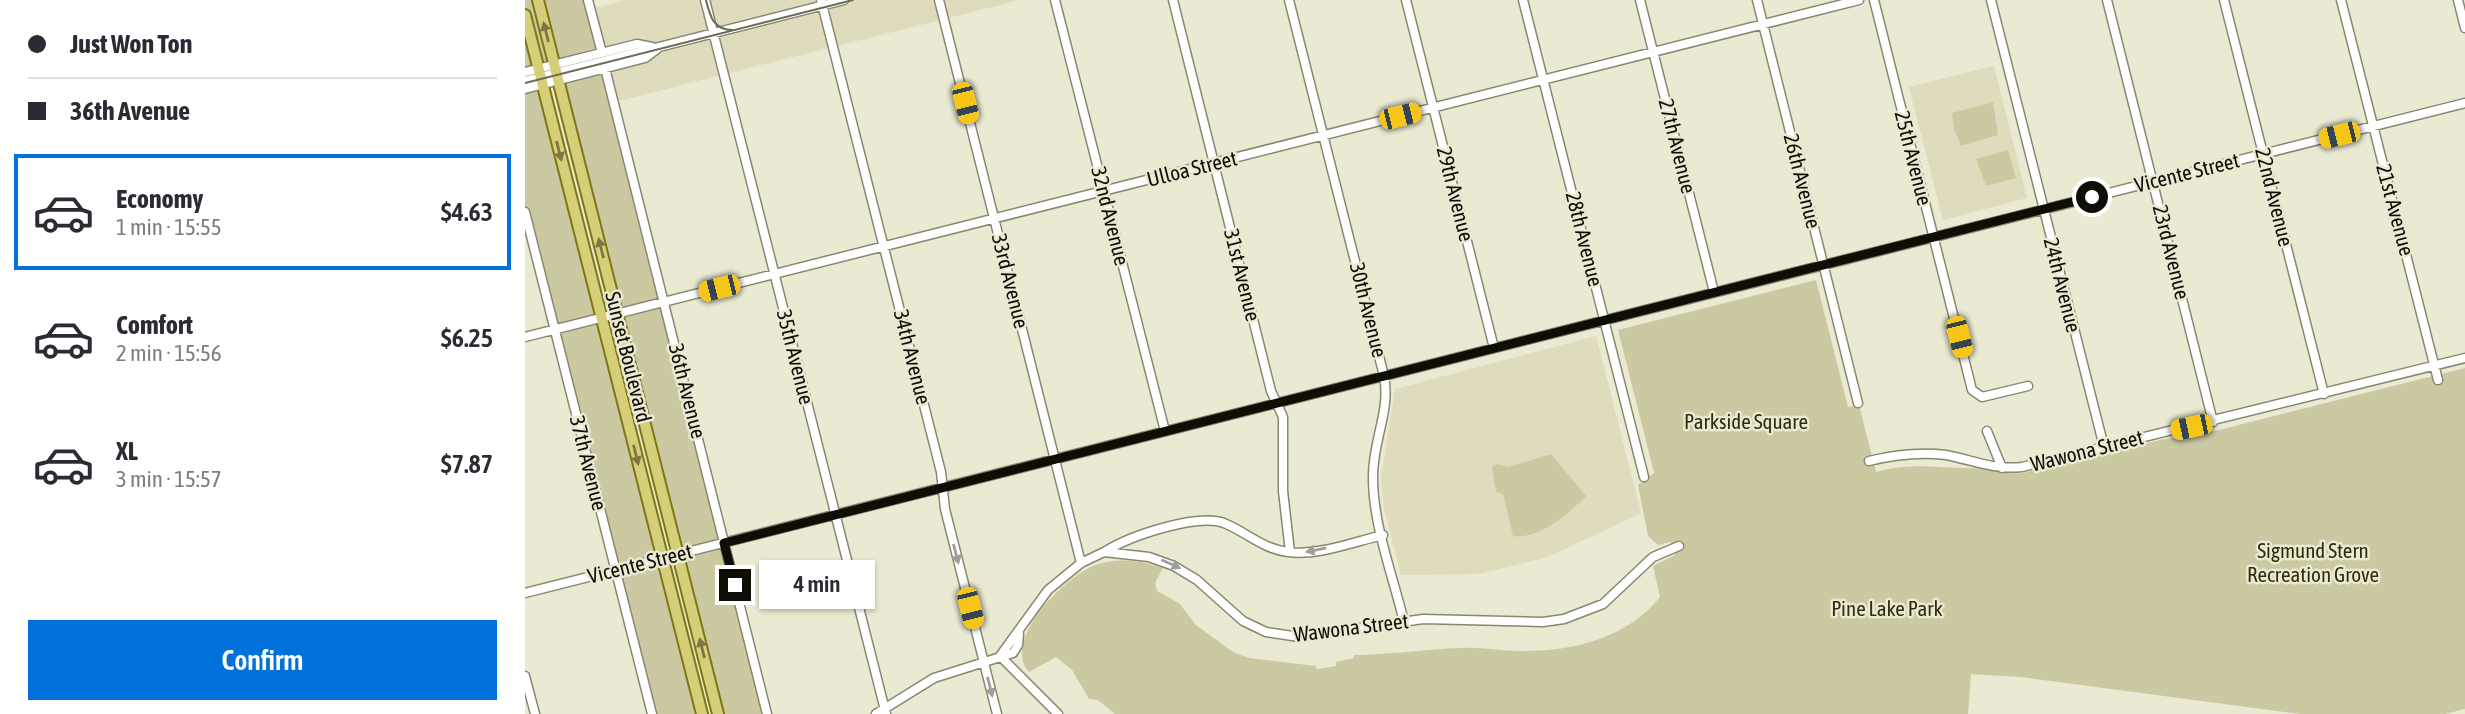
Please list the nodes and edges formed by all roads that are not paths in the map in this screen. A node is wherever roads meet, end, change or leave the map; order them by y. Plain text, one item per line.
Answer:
1 (538, 0) edge
2 (588, 0) edge
3 (705, 0) edge
4 (844, 0) edge
5 (939, 0) edge
6 (1055, 0) edge
7 (1173, 0) edge
8 (1289, 0) edge
9 (1406, 0) edge
10 (1523, 0) edge
11 (1640, 0) edge
12 (1757, 0) edge
13 (1859, 0) edge
14 (1874, 0) edge
15 (1990, 0) edge
16 (2107, 0) edge
17 (2224, 0) edge
18 (2341, 0) edge
19 (2458, 0) edge
20 (822, 3) edge
21 (525, 15) edge
22 (1763, 24) junction
23 (2465, 29) edge
24 (713, 33) junction
25 (659, 47) junction
26 (1653, 52) junction
27 (601, 53) junction
28 (605, 68) junction
29 (525, 72) edge
30 (556, 73) junction
31 (541, 77) junction
32 (1544, 80) junction
33 (525, 81) edge
34 (525, 89) edge
35 (2465, 103) edge
36 (1433, 108) junction
37 (2373, 126) junction
38 (1324, 135) junction
39 (2263, 154) junction
40 (1214, 163) junction
41 (2153, 182) junction
42 (1104, 191) junction
43 (2043, 209) junction
44 (525, 212) edge
45 (994, 219) junction
46 (1934, 237) junction
47 (884, 246) junction
48 (1823, 265) junction
49 (774, 274) junction
50 (1714, 292) junction
51 (664, 302) junction
52 (617, 314) junction
53 (601, 318) junction
54 (1604, 320) junction
55 (555, 330) junction
56 (525, 337) edge
57 (1494, 348) junction
58 (2465, 358) edge
59 (2435, 366) junction
60 (1384, 376) junction
61 (2438, 380) dead end
62 (2028, 386) dead end
63 (2324, 394) junction
64 (1276, 403) junction
65 (1858, 403) dead end
66 (2213, 422) junction
67 (1165, 431) junction
68 (1987, 431) dead end
69 (2103, 447) junction
70 (1055, 459) junction
71 (1869, 461) dead end
72 (2002, 468) junction
73 (1644, 477) dead end
74 (943, 487) junction
75 (835, 514) junction
76 (1383, 535) junction
77 (724, 543) junction
78 (1679, 546) dead end
79 (1104, 552) junction
80 (1290, 552) junction
81 (678, 554) junction
82 (662, 558) junction
83 (1081, 563) junction
84 (616, 570) junction
85 (525, 593) edge
86 (1404, 622) junction
87 (1000, 656) junction
88 (983, 661) junction
89 (525, 676) edge
90 (885, 711) edge
91 (535, 714) edge
92 (652, 714) edge
93 (702, 714) edge
94 (719, 714) edge
95 (767, 714) edge
96 (876, 714) edge
97 (997, 714) edge
98 (1058, 714) edge

30 -> 1 main road, Sunset Boulevard
2 - 27 street
3 - 24 street, 35th Avenue
4 - 20 street
5 - 45 street, 33rd Avenue
6 - 42 street, 32nd Avenue
7 - 40 street, 31st Avenue
8 - 38 street, 30th Avenue
9 - 36 street, 29th Avenue
10 - 32 street, 28th Avenue
11 - 26 street, 27th Avenue
12 - 22 street, 26th Avenue
13 - 22 street, Ulloa Street
14 - 46 street, 25th Avenue
15 - 43 street, 24th Avenue
16 - 41 street, 23rd Avenue
17 - 39 street, 22nd Avenue
18 - 37 street, 21st Avenue
19 - 23 street
20 - 24 street
20 - 47 street, 34th Avenue
21 - 31 main road, Sunset Boulevard
22 - 26 street, Ulloa Street
22 - 48 street, 26th Avenue
24 - 25 street
24 - 49 street, 35th Avenue
25 - 27 street
25 - 28 street
25 - 30 street
26 - 32 street, Ulloa Street
26 - 50 street, 27th Avenue
27 - 30 street
28 - 30 street
28 - 51 street, 36th Avenue
29 - 31 street
30 - 31 street
30 - 31 street
52 -> 30 main road, Sunset Boulevard
31 - 33 street
31 - 34 street
31 -> 53 main road, Sunset Boulevard
32 - 36 street, Ulloa Street
32 - 54 street, 28th Avenue
35 - 37 street, Vicente Street
36 - 38 street, Ulloa Street
36 - 57 street, 29th Avenue
37 - 39 street, Vicente Street
37 - 59 street, 21st Avenue
38 - 40 street, Ulloa Street
38 - 60 street, 30th Avenue
39 - 41 street, Vicente Street
39 - 63 street, 22nd Avenue
40 - 42 street, Ulloa Street
40 - 64 street, 31st Avenue
41 - 43 street, Vicente Street
41 - 66 street, 23rd Avenue
42 - 45 street, Ulloa Street
42 - 67 street, 32nd Avenue
43 - 46 street, Vicente Street
43 - 69 street, 24th Avenue
44 - 55 street, 37th Avenue
45 - 47 street, Ulloa Street
45 - 70 street, 33rd Avenue
46 - 48 street, Vicente Street
46 - 62 street, 25th Avenue
47 - 49 street, Ulloa Street
47 - 74 street, 34th Avenue
48 - 50 street, Vicente Street
48 - 65 street, 26th Avenue
49 - 51 street, Ulloa Street
49 - 75 street, 35th Avenue
50 - 54 street, Vicente Street
51 - 52 street, Ulloa Street
51 - 77 street, 36th Avenue
52 - 53 street, Ulloa Street
52 - 81 main road, Sunset Boulevard
53 - 55 street, Ulloa Street
53 -> 82 main road, Sunset Boulevard
54 - 57 street, Vicente Street
54 - 73 street, 28th Avenue
55 - 56 street, Ulloa Street
55 - 84 street, 37th Avenue
57 - 60 street, Vicente Street
58 - 59 street, Wawona Street
59 - 61 street, 21st Avenue
59 - 63 street, Wawona Street
60 - 64 street, Vicente Street
60 - 76 street, 30th Avenue
63 - 66 street, Wawona Street
64 - 67 street, Vicente Street
64 - 80 street, 31st Avenue
66 - 69 street, Wawona Street
67 - 70 street, Vicente Street
68 - 72 street
69 - 72 street, Wawona Street
70 - 74 street, Vicente Street
70 - 83 street, 33rd Avenue
71 - 72 street, Wawona Street
74 - 75 street, Vicente Street
74 -> 88 street, 34th Avenue
75 - 77 street, Vicente Street
75 - 90 street, 35th Avenue
76 -> 80 street
76 - 86 street, 30th Avenue
77 - 81 street, Vicente Street
77 - 95 street, 36th Avenue
78 - 86 street, Wawona Street
79 - 80 street
79 - 83 street
79 -> 86 street, Wawona Street
81 - 82 street, Vicente Street
94 -> 81 main road, Sunset Boulevard
82 - 84 street, Vicente Street
82 - 93 main road, Sunset Boulevard
83 - 87 street
84 - 85 street, Vicente Street
84 - 92 street, 37th Avenue
87 - 88 street
87 - 98 street
88 - 90 street
88 -> 97 street, 34th Avenue
89 - 91 street
90 - 96 street

